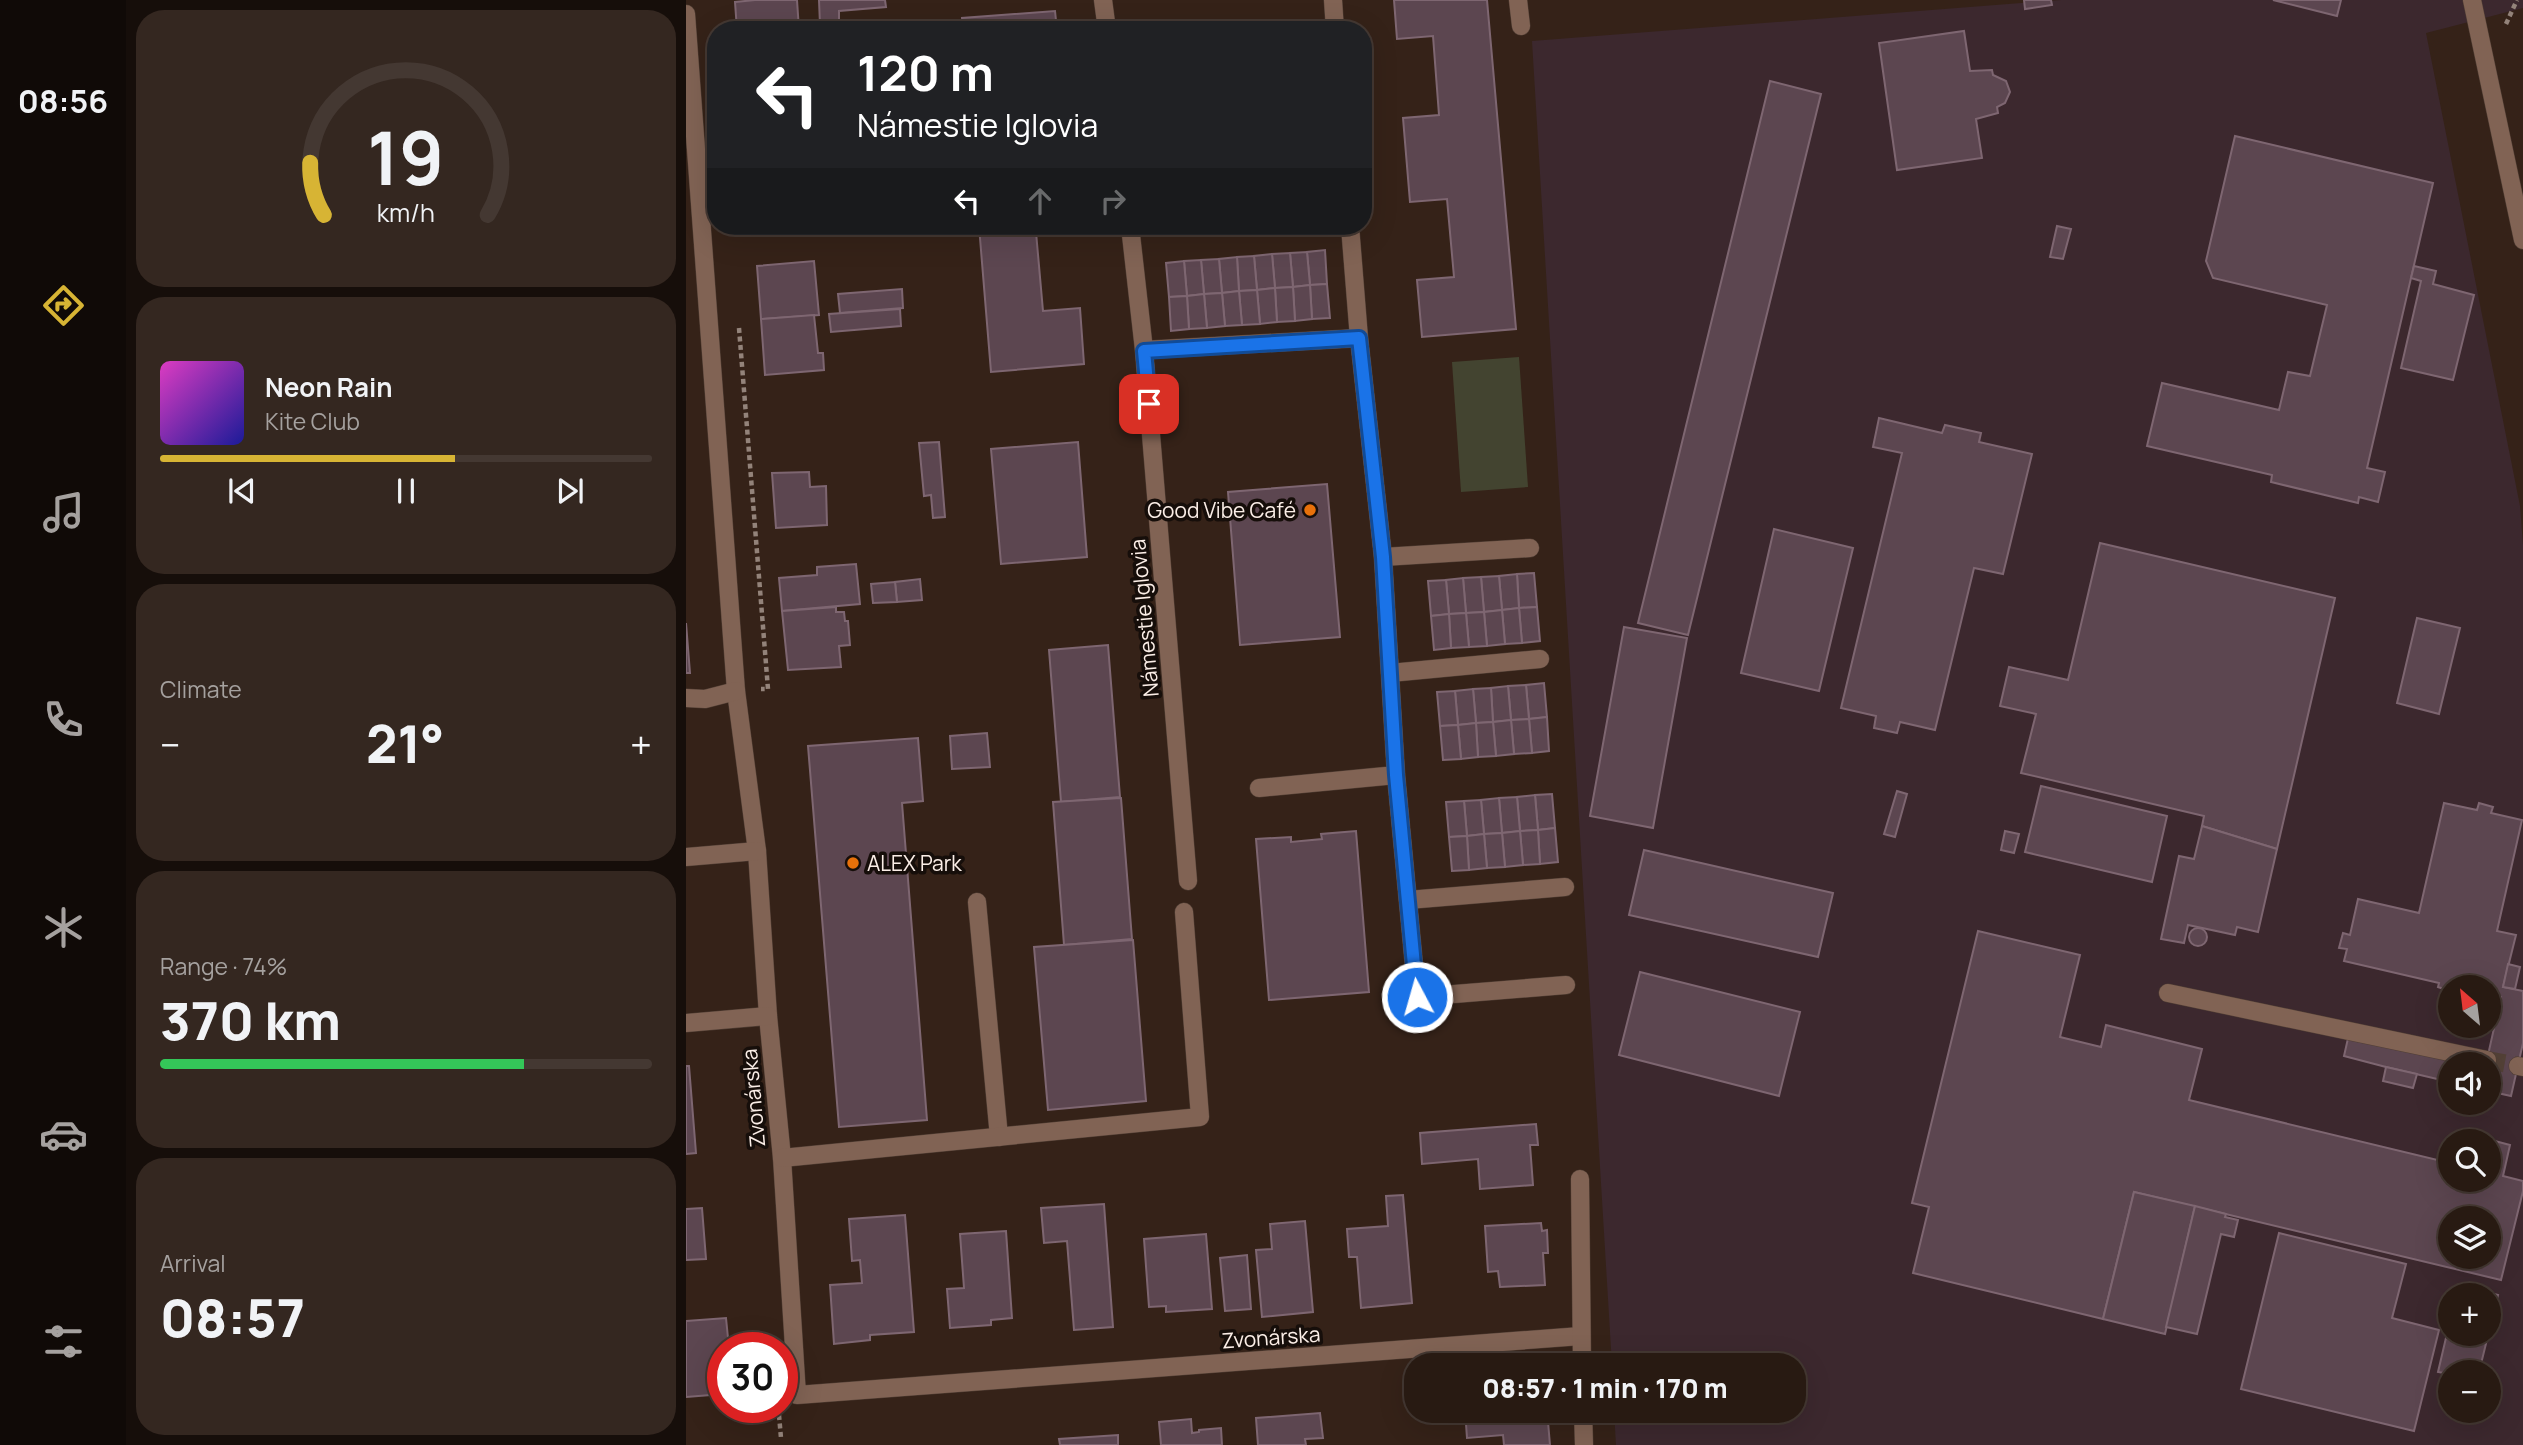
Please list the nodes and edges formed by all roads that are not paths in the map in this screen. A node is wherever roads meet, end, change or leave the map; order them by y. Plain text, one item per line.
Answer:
1 (1103, 0) edge
2 (1333, 0) edge
3 (1518, 0) edge
4 (2472, 0) edge
5 (686, 14) edge
6 (1106, 21) edge
7 (1334, 21) edge
8 (1521, 26) dead end
9 (1131, 235) edge
10 (1351, 235) edge
11 (2523, 240) edge
12 (1359, 338) junction
13 (1144, 351) junction
14 (1530, 548) dead end
15 (1383, 557) junction
16 (1540, 659) dead end
17 (1390, 673) junction
18 (736, 691) junction
19 (686, 698) edge
20 (1396, 775) junction
21 (1259, 788) dead end
22 (757, 851) junction
23 (686, 857) edge
24 (1188, 881) dead end
25 (1565, 887) dead end
26 (1408, 900) junction
27 (977, 902) dead end
28 (1184, 912) dead end
29 (1566, 985) dead end
30 (2168, 993) dead end
31 (768, 1016) junction
32 (686, 1023) edge
33 (2453, 1052) edge
34 (999, 1137) junction
35 (782, 1158) junction
36 (1580, 1179) dead end
37 (1581, 1336) junction
38 (1582, 1353) edge
39 (1583, 1423) edge
40 (1584, 1445) edge

1 - 6 street
2 - 7 street
3 - 8 street
4 - 11 street
5 - 18 street, Zvonárska
9 - 13 street, Námestie Iglovia
10 - 12 street
12 - 13 street
12 - 15 street
13 - 24 street, Námestie Iglovia
14 - 15 street
15 - 17 street
16 - 17 street
17 - 20 street
18 - 19 street
18 - 22 street, Zvonárska
20 - 21 street
20 - 26 street
22 - 23 street
22 - 31 street, Zvonárska
25 - 26 street
26 - 29 street
27 - 34 street
28 - 34 street
30 - 33 street
31 - 32 street
31 - 35 street, Zvonárska
34 - 35 street
35 - 37 street, Zvonárska
36 - 37 street
37 - 38 street
39 - 40 street

